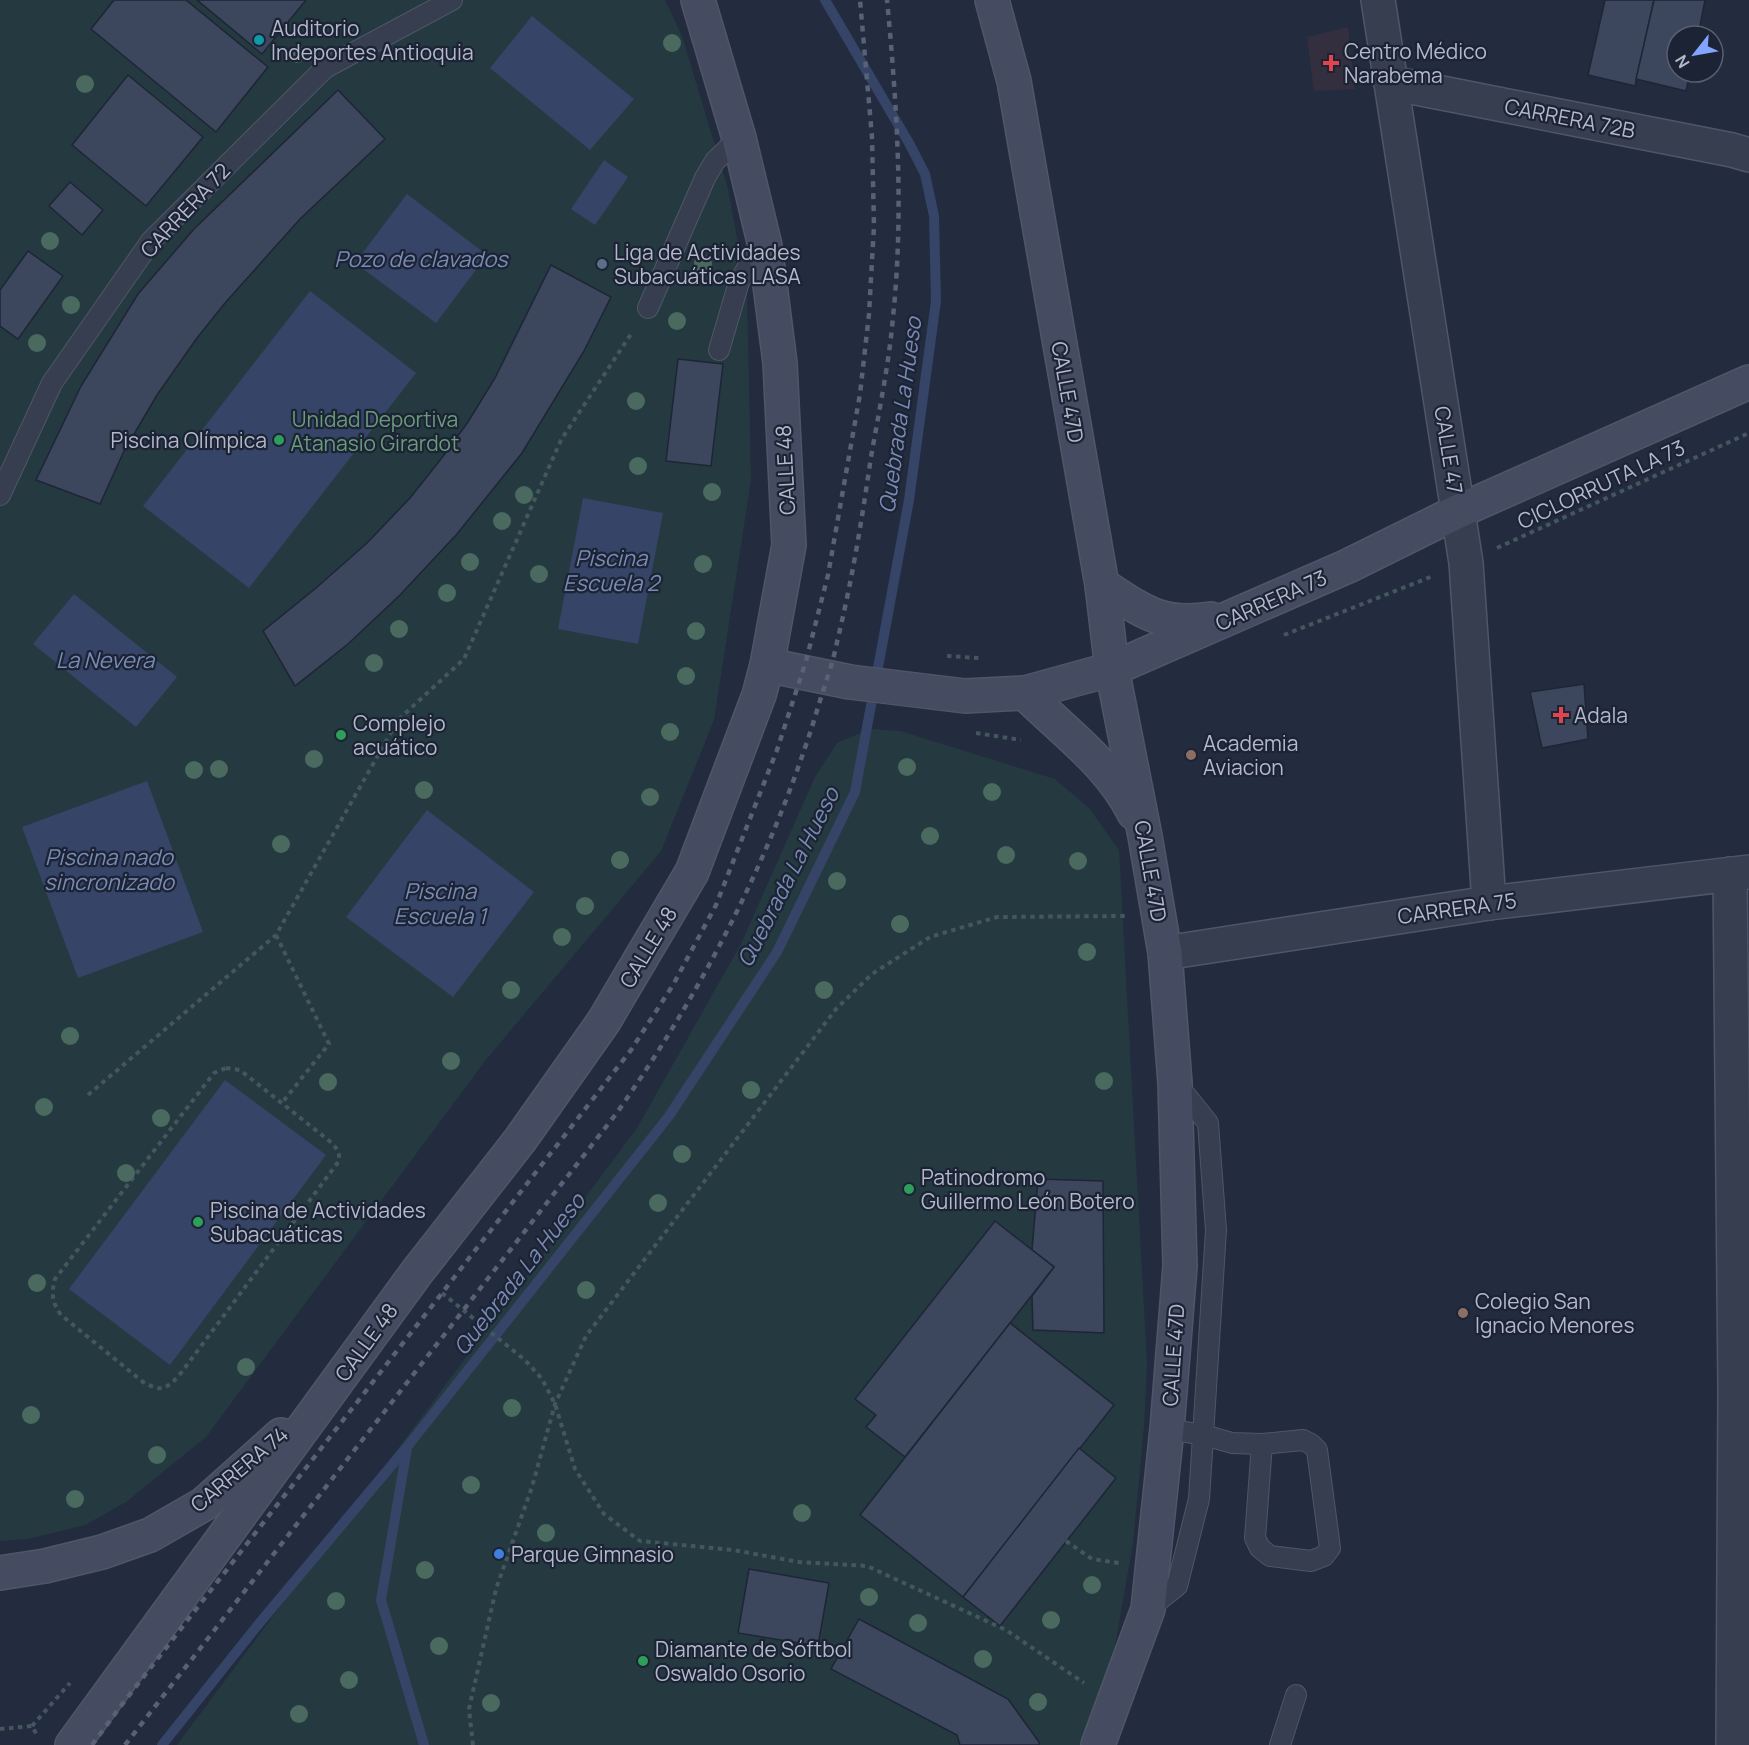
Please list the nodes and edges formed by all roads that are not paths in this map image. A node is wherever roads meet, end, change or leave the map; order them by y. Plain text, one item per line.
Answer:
1 (452, 0) edge
2 (698, 0) edge
3 (992, 0) edge
4 (1378, 0) edge
5 (1391, 83) junction
6 (740, 138) junction
7 (1749, 155) edge
8 (765, 246) junction
9 (648, 308) road end
10 (719, 350) dead end
11 (1749, 382) edge
12 (0, 495) edge
13 (1459, 511) junction
14 (1102, 585) junction
15 (1240, 614) junction
16 (767, 665) junction
17 (1112, 669) junction
18 (1025, 693) junction
19 (1145, 836) junction
20 (1740, 873) edge
21 (1489, 903) junction
22 (1165, 953) junction
23 (1176, 1083) junction
24 (332, 1389) junction
25 (1742, 1390) edge
26 (1167, 1429) junction
27 (1204, 1435) junction
28 (1262, 1444) junction
29 (0, 1573) edge
30 (1148, 1609) junction
31 (1296, 1695) dead end
32 (72, 1745) edge
33 (1098, 1745) edge
34 (1280, 1745) edge
35 (1733, 1745) edge

1 - 12 lane, CARRERA 72
2 - 6 main road, CALLE 48
3 - 14 main road, CALLE 47D
4 - 5 street, CALLE 47
5 - 7 street, CARRERA 72B
5 - 13 street, CALLE 47
6 - 8 main road, CALLE 48
6 - 9 lane
8 - 10 lane
8 - 16 main road, CALLE 48
11 - 13 main road, CARRERA 73
13 - 15 main road, CARRERA 73
13 - 21 street, CALLE 47
14 - 15 main road
14 - 17 main road, CALLE 47D
15 - 17 main road, CARRERA 73
16 - 18 main road, CARRERA 73
16 - 24 main road, CALLE 48
17 - 18 main road, CARRERA 73
17 - 19 main road, CALLE 47D
18 - 19 main road
19 - 22 main road, CALLE 47D
20 - 21 street, CARRERA 75
20 - 25 street
21 - 22 street, CARRERA 75
22 - 23 main road, CALLE 47D
23 - 26 main road, CALLE 47D
23 - 27 lane
24 - 29 main road, CARRERA 74
24 - 32 main road, CALLE 48
25 - 35 street
26 - 27 lane
26 - 30 main road, CALLE 47D
27 - 28 lane
27 - 30 lane
28 - 28 lane
30 - 33 main road, CALLE 47D
31 - 34 lane

